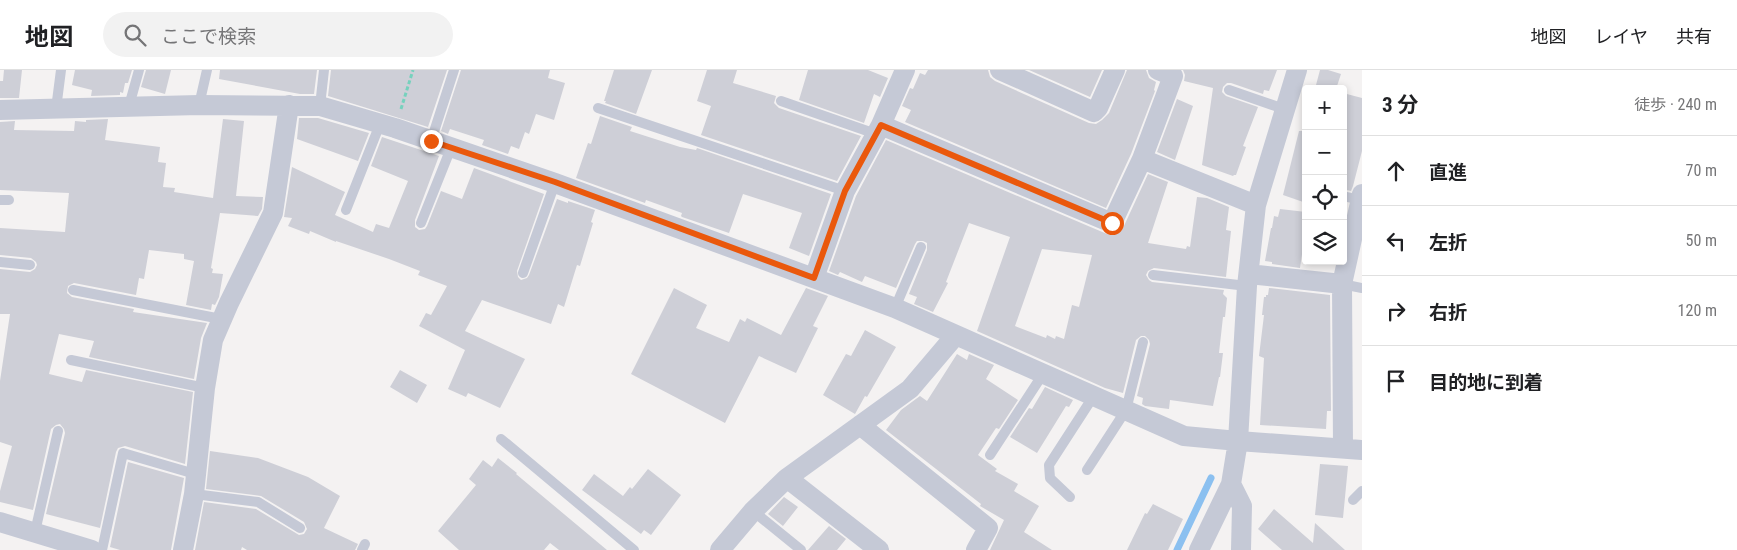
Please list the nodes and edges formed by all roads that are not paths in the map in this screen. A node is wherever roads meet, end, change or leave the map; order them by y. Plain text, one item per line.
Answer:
1 (61, 70) edge
2 (139, 70) edge
3 (207, 70) edge
4 (324, 70) edge
5 (454, 70) edge
6 (905, 70) edge
7 (1000, 70) edge
8 (1115, 70) edge
9 (1158, 70) edge
10 (1297, 70) edge
11 (1229, 90) dead end
12 (780, 101) dead end
13 (199, 105) junction
14 (289, 105) junction
15 (129, 106) junction
16 (320, 106) junction
17 (598, 108) dead end
18 (56, 109) junction
19 (1284, 109) junction
20 (0, 110) edge
21 (388, 126) junction
22 (878, 129) junction
23 (431, 141) junction
24 (451, 148) junction
25 (1142, 159) junction
26 (555, 182) junction
27 (845, 191) junction
28 (1355, 197) edge
29 (1256, 205) junction
30 (346, 210) dead end
31 (421, 223) dead end
32 (921, 247) dead end
33 (0, 262) edge
34 (30, 266) dead end
35 (523, 273) dead end
36 (1153, 275) dead end
37 (814, 278) junction
38 (1248, 280) junction
39 (1342, 284) junction
40 (1362, 288) edge
41 (73, 290) dead end
42 (895, 308) junction
43 (221, 319) junction
44 (955, 336) junction
45 (1143, 342) dead end
46 (71, 360) dead end
47 (1043, 374) junction
48 (205, 388) junction
49 (1093, 397) junction
50 (1126, 410) junction
51 (860, 425) junction
52 (58, 431) dead end
53 (502, 439) dead end
54 (1238, 441) junction
55 (1352, 449) edge
56 (990, 455) dead end
57 (1087, 470) dead end
58 (196, 474) junction
59 (787, 478) junction
60 (1231, 484) junction
61 (1362, 491) edge
62 (194, 494) junction
63 (1070, 497) dead end
64 (1353, 500) dead end
65 (753, 511) junction
66 (0, 522) edge
67 (300, 528) dead end
68 (35, 532) junction
69 (92, 550) edge
70 (102, 550) edge
71 (183, 550) edge
72 (634, 550) edge
73 (720, 550) edge
74 (801, 550) edge
75 (879, 550) edge
76 (976, 550) edge
77 (1199, 550) edge
78 (1241, 550) edge

1 - 18 lane
2 - 15 lane
3 - 13 lane
4 - 16 lane
5 - 23 lane
6 - 22 street
7 - 8 street
9 - 25 street
10 - 19 street
11 - 19 lane
12 - 22 lane
13 - 14 street
13 - 15 street
14 - 16 street
14 - 43 street
15 - 18 street
16 - 21 street
17 - 27 lane
18 - 20 street
19 - 29 street
21 - 23 street
21 - 30 lane
22 - 25 street
22 - 27 street
23 - 24 street
24 - 26 street
24 - 31 lane
25 - 29 street
26 - 35 lane
26 - 37 street
27 - 37 street
28 - 39 street
29 - 38 street
32 - 42 lane
33 - 34 lane
36 - 38 lane
37 - 42 street
38 - 39 street
38 - 54 street
39 - 40 lane
39 - 55 street
41 - 43 lane
42 - 44 street
43 - 48 street
44 - 47 street
44 - 51 street
45 - 50 lane
46 - 48 lane
47 - 49 street
47 - 56 lane
48 - 58 street
49 - 50 street
49 - 63 lane
50 - 54 street
50 - 57 lane
51 - 59 street
51 - 76 street
52 - 68 lane
53 - 72 lane
54 - 55 street
54 - 60 street
58 - 62 street
58 - 70 lane
59 - 65 street
59 - 75 street
60 - 77 street
60 - 78 street
61 - 64 lane
62 - 67 lane
62 - 71 street
65 - 73 street
65 - 74 lane
66 - 68 street
68 - 69 street

